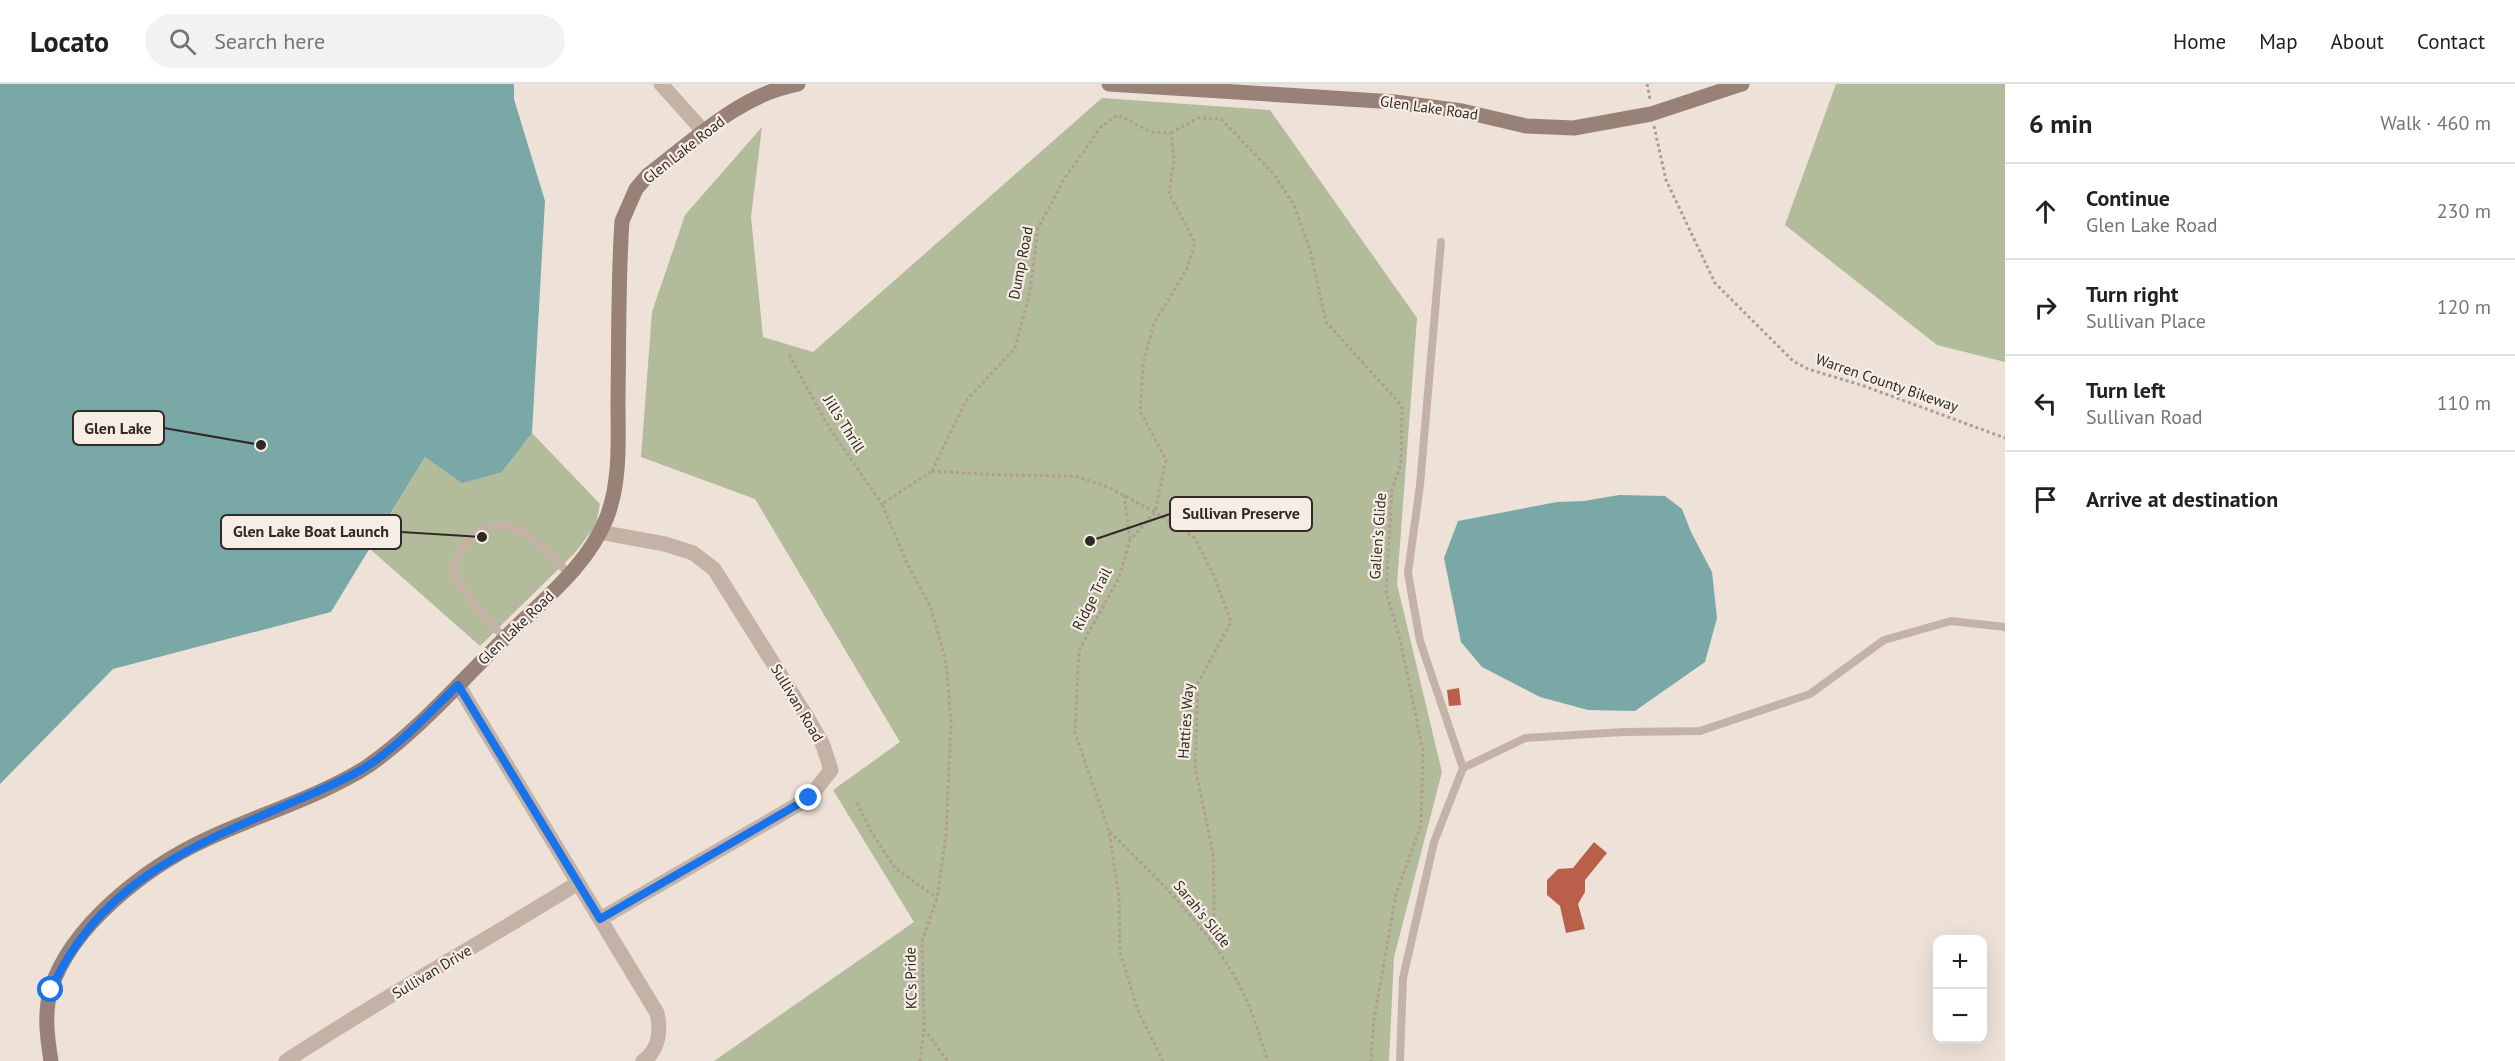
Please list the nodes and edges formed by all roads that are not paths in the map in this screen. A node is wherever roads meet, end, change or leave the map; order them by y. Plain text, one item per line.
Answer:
1 (661, 84) edge
2 (798, 84) edge
3 (1109, 84) edge
4 (1742, 84) edge
5 (705, 133) junction
6 (1441, 242) dead end
7 (599, 532) junction
8 (570, 574) junction
9 (2005, 627) edge
10 (505, 638) junction
11 (458, 685) junction
12 (1463, 768) junction
13 (578, 883) junction
14 (600, 919) junction
15 (51, 1061) edge
16 (286, 1061) edge
17 (644, 1061) edge
18 (1400, 1061) edge

1 - 5 street
2 - 5 street, Glen Lake Road
3 - 4 street, Glen Lake Road
5 - 7 street, Glen Lake Road
6 - 12 lane
7 - 8 street, Glen Lake Road
7 - 14 street, Sullivan Road
8 - 10 street, Glen Lake Road
8 - 10 lane
9 - 12 lane
10 - 11 street, Glen Lake Road
11 - 13 street
11 - 15 street, Glen Lake Road
12 - 18 lane
13 - 14 street
13 - 16 street, Sullivan Drive
14 - 17 street

